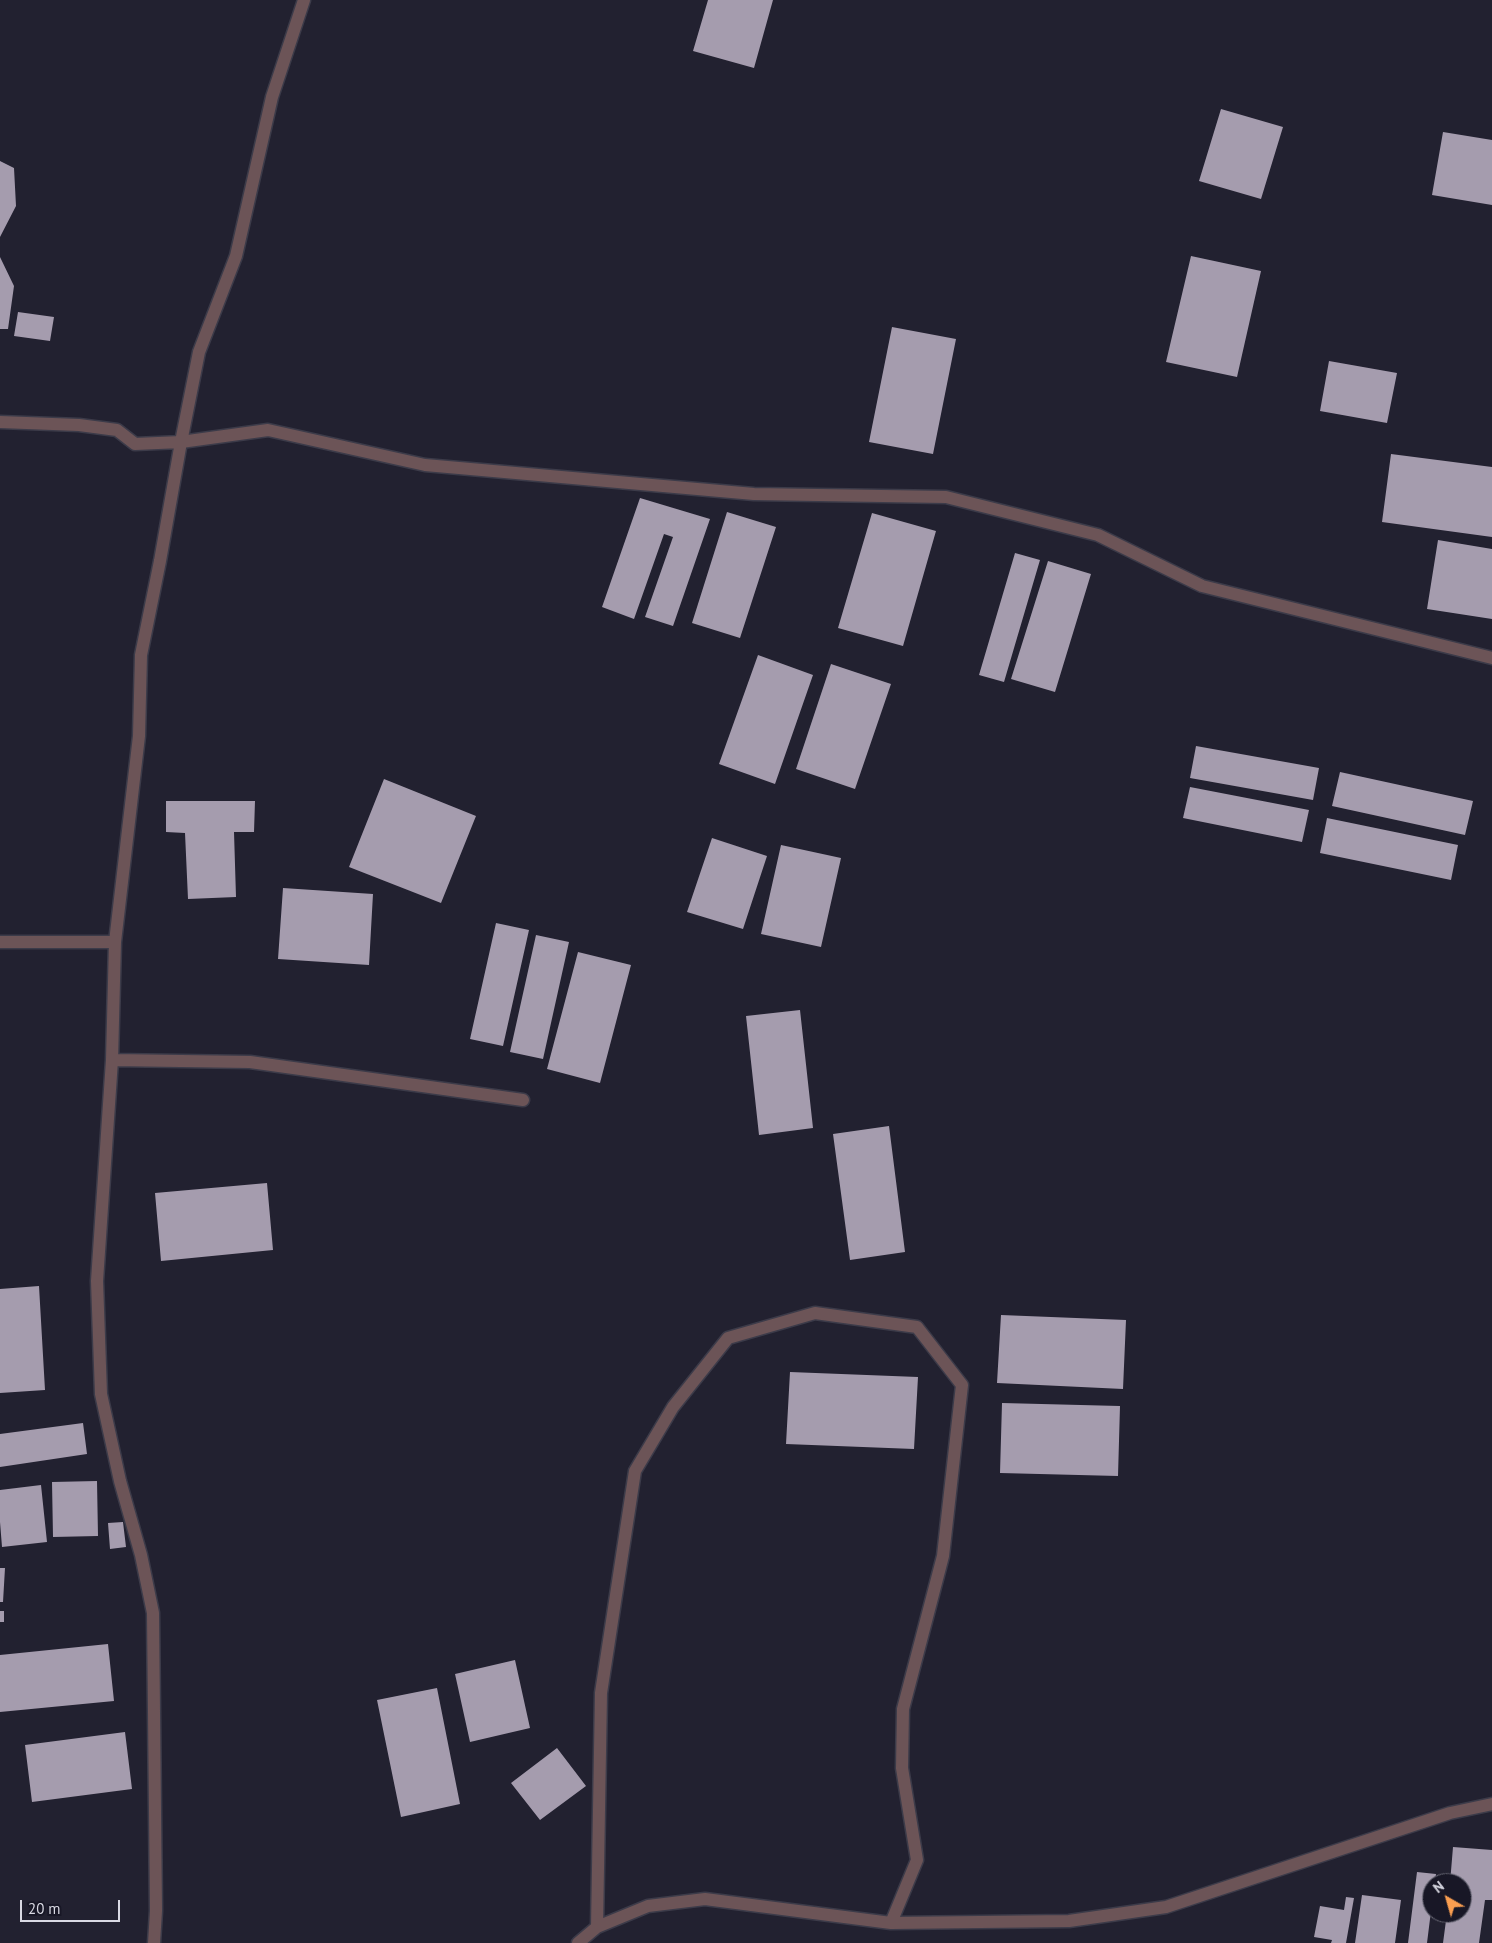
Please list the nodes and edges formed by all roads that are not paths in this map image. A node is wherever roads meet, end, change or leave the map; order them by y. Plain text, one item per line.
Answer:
1 (304, 0) edge
2 (0, 422) edge
3 (181, 442) junction
4 (1492, 658) edge
5 (0, 942) edge
6 (115, 942) junction
7 (112, 1060) junction
8 (523, 1100) dead end
9 (1492, 1804) edge
10 (891, 1923) junction
11 (597, 1926) junction
12 (154, 1943) edge
13 (578, 1943) edge

1 - 3 street
2 - 3 street
3 - 4 street
3 - 6 street
5 - 6 street
6 - 7 street
7 - 8 street
7 - 12 street
9 - 10 street
10 - 11 street
10 - 11 street
11 - 13 street

